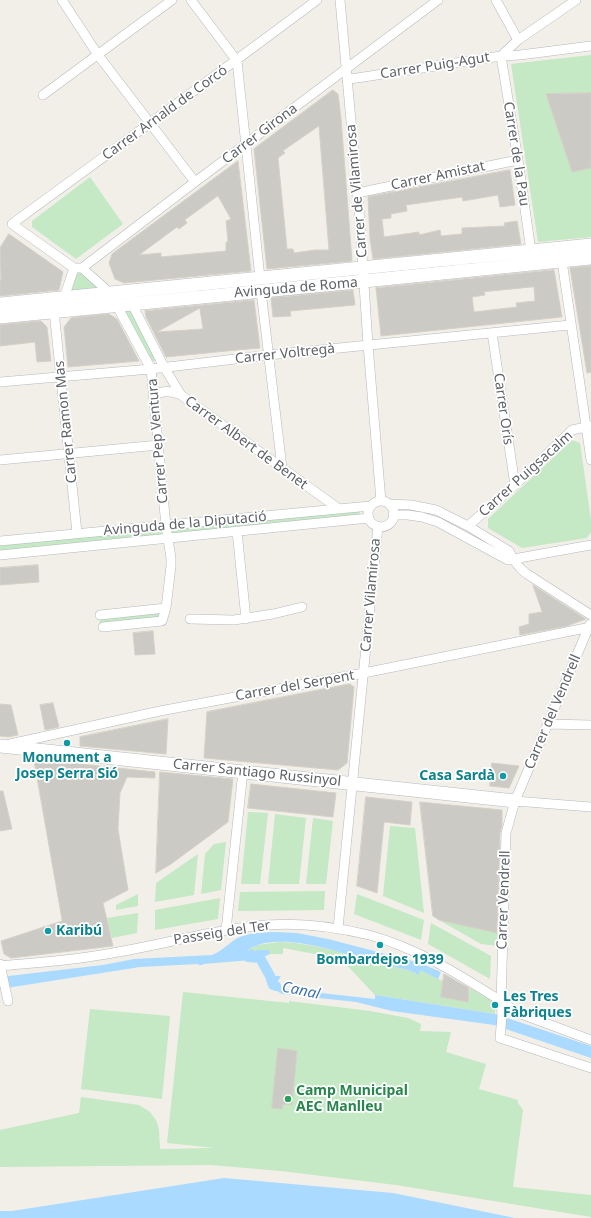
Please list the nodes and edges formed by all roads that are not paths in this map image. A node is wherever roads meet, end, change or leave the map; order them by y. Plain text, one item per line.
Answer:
1 (62, 0) edge
2 (172, 0) edge
3 (191, 0) edge
4 (317, 0) edge
5 (340, 0) edge
6 (438, 0) edge
7 (496, 0) edge
8 (576, 0) edge
9 (518, 40) junction
10 (591, 46) edge
11 (98, 55) junction
12 (501, 56) junction
13 (237, 61) junction
14 (346, 68) junction
15 (347, 79) junction
16 (43, 95) dead end
17 (150, 123) junction
18 (246, 144) junction
19 (518, 160) junction
20 (195, 182) junction
21 (357, 193) junction
22 (591, 245) edge
23 (530, 251) junction
24 (591, 258) edge
25 (562, 261) junction
26 (78, 268) junction
27 (363, 268) junction
28 (364, 282) junction
29 (260, 285) junction
30 (110, 292) junction
31 (129, 297) junction
32 (64, 298) junction
33 (0, 304) edge
34 (118, 305) junction
35 (54, 311) junction
36 (0, 317) edge
37 (570, 325) junction
38 (492, 333) junction
39 (368, 345) junction
40 (269, 355) junction
41 (164, 367) junction
42 (151, 369) junction
43 (61, 376) junction
44 (0, 382) edge
45 (181, 395) junction
46 (154, 396) junction
47 (589, 426) edge
48 (159, 445) junction
49 (69, 454) junction
50 (0, 460) edge
51 (591, 460) edge
52 (282, 468) junction
53 (515, 485) junction
54 (385, 503) junction
55 (370, 506) junction
56 (339, 509) junction
57 (393, 515) junction
58 (369, 518) junction
59 (166, 526) junction
60 (378, 526) junction
61 (468, 526) junction
62 (237, 532) junction
63 (77, 533) junction
64 (169, 538) junction
65 (0, 541) edge
66 (591, 545) edge
67 (0, 555) edge
68 (514, 559) junction
69 (302, 607) dead end
70 (166, 608) junction
71 (100, 615) dead end
72 (591, 616) edge
73 (190, 619) dead end
74 (246, 619) junction
75 (590, 626) edge
76 (103, 627) dead end
77 (364, 673) junction
78 (548, 724) junction
79 (591, 724) edge
80 (1, 746) edge
81 (243, 771) junction
82 (352, 783) junction
83 (515, 800) junction
84 (591, 807) edge
85 (338, 928) junction
86 (226, 930) junction
87 (0, 965) edge
88 (8, 1001) dead end
89 (501, 1001) junction
90 (591, 1040) edge
91 (591, 1068) edge

1 - 11 street
2 - 11 street
3 - 13 street
4 - 13 street, Carrer Arnald de Corcó
5 - 14 street, Carrer de Vilamirosa
6 - 14 street, Carrer Girona
7 - 9 street
8 - 9 street, Carrer Puig-Agut
9 - 12 street, Carrer Puig-Agut
10 - 12 street
11 - 16 street
11 - 17 street
12 - 15 street, Carrer Puig-Agut
12 - 19 street, Carrer de la Pau
13 - 17 street, Carrer Arnald de Corcó
13 - 18 street
14 - 15 street, Carrer de Vilamirosa
14 - 18 street, Carrer Girona
15 - 21 street, Carrer de Vilamirosa
17 - 20 street
17 - 26 street, Carrer Arnald de Corcó
18 - 20 street, Carrer Girona
18 - 29 street
19 - 21 street, Carrer Amistat
19 - 23 street, Carrer de la Pau
20 - 26 street, Carrer Girona
21 - 27 street, Carrer de Vilamirosa
22 - 23 street, Avinguda de Roma
23 - 27 street, Avinguda de Roma
24 - 25 street, Avinguda de Roma
25 - 28 street, Avinguda de Roma
25 - 37 street
26 - 30 street
26 - 32 street
27 - 28 street, Carrer de Vilamirosa
27 - 29 street, Avinguda de Roma
28 - 29 street, Avinguda de Roma
28 - 39 street, Carrer de Vilamirosa
29 - 31 street, Avinguda de Roma
29 - 40 street
30 - 31 street, Avinguda de Roma
30 - 32 street, Avinguda de Roma
30 - 34 street
31 - 34 street, Avinguda de Roma
31 - 41 street, Carrer Albert de Benet
32 - 33 street, Avinguda de Roma
34 - 35 street, Avinguda de Roma
34 - 42 street
35 - 36 street, Avinguda de Roma
35 - 43 street, Carrer Ramon Mas
37 - 38 street, Carrer Voltregà
37 - 47 street
38 - 39 street, Carrer Voltregà
38 - 53 street, Carrer Orís
39 - 40 street, Carrer Voltregà
39 - 54 street, Carrer de Vilamirosa
40 - 41 street, Carrer Voltregà
40 - 52 street
41 - 42 street, Carrer Voltregà
41 - 45 street, Carrer Albert de Benet
42 - 43 street, Carrer Voltregà
42 - 46 street, Carrer Pep Ventura
43 - 44 street, Carrer Voltregà
43 - 49 street, Carrer Ramon Mas
45 - 46 street
45 - 52 street, Carrer Albert de Benet
46 - 48 street, Carrer Pep Ventura
47 - 51 street
47 - 53 street, Carrer Puigsacalm
48 - 49 street
48 - 59 street, Carrer Pep Ventura
49 - 50 street
49 - 63 street, Carrer Ramon Mas
52 - 56 street, Carrer Albert de Benet
53 - 61 street, Carrer Puigsacalm
54 - 55 street
54 - 57 street
54 - 61 street
55 - 56 street, Avinguda de la Diputació
55 - 58 street
56 - 59 street, Avinguda de la Diputació
57 - 60 street
57 - 68 street
58 - 60 street
58 - 62 street, Avinguda de la Diputació
59 - 63 street, Avinguda de la Diputació
59 - 64 street, Carrer Pep Ventura
60 - 77 street, Carrer Vilamirosa
61 - 68 street
62 - 64 street, Avinguda de la Diputació
62 - 74 street
63 - 65 street, Avinguda de la Diputació
64 - 67 street, Avinguda de la Diputació
64 - 70 street, Carrer Pep Ventura
66 - 68 street
68 - 72 street
69 - 74 street
70 - 71 street
70 - 76 street
73 - 74 street
75 - 77 street, Carrer del Serpent
75 - 78 street, Carrer del Vendrell
77 - 80 street, Carrer del Serpent
77 - 82 street, Carrer Vilamirosa
78 - 79 street
78 - 83 street, Carrer del Vendrell
80 - 81 street, Carrer Santiago Russinyol
81 - 82 street, Carrer Santiago Russinyol
81 - 86 street
82 - 83 street, Carrer Santiago Russinyol
82 - 85 street, Carrer Vilamirosa
83 - 84 street
83 - 89 street, Carrer Vendrell
85 - 86 street, Passeig del Ter
85 - 89 street, Passeig del Ter
86 - 87 street, Passeig del Ter
87 - 88 street
89 - 90 street, Passeig del Ter
89 - 91 street

